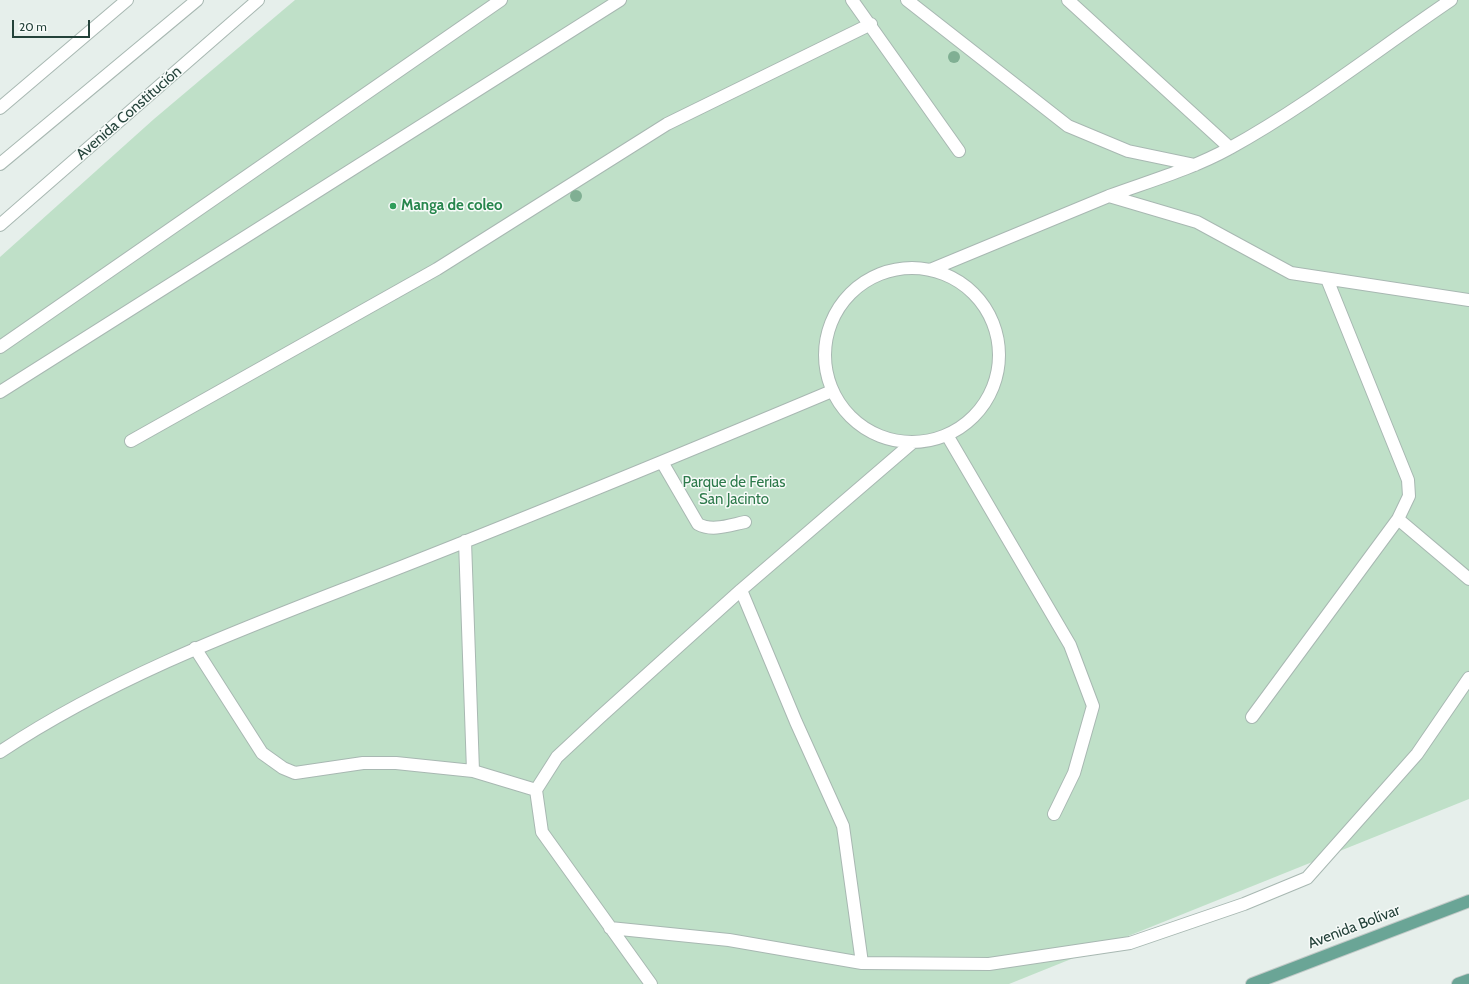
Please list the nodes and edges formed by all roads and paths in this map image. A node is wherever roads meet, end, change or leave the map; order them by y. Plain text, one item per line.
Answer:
1 (127, 0) edge
2 (197, 0) edge
3 (258, 0) edge
4 (501, 0) edge
5 (620, 0) edge
6 (852, 0) edge
7 (907, 0) edge
8 (1068, 0) edge
9 (1451, 0) edge
10 (871, 24) junction
11 (0, 108) edge
12 (1230, 148) junction
13 (959, 151) dead end
14 (0, 164) edge
15 (1196, 165) junction
16 (1109, 196) junction
17 (0, 225) edge
18 (930, 270) junction
19 (1327, 279) junction
20 (1469, 300) edge
21 (0, 347) edge
22 (832, 391) junction
23 (0, 392) edge
24 (947, 435) junction
25 (130, 441) dead end
26 (912, 443) junction
27 (662, 462) junction
28 (1398, 519) junction
29 (746, 522) dead end
30 (465, 541) junction
31 (1469, 579) edge
32 (741, 590) junction
33 (195, 648) junction
34 (1469, 678) edge
35 (1252, 717) dead end
36 (0, 752) edge
37 (473, 771) junction
38 (536, 790) junction
39 (1054, 814) dead end
40 (1469, 901) edge
41 (610, 928) junction
42 (862, 962) junction
43 (1469, 980) edge
44 (651, 984) edge
45 (1252, 984) edge
46 (1458, 984) edge

1 - 11 street
2 - 14 street
3 - 17 street, Avenida Constitución
4 - 21 street
5 - 23 street
6 - 10 street
7 - 15 street
8 - 12 street
9 - 12 street
10 - 13 street
10 - 25 street
12 - 15 street
15 - 16 street
16 - 18 street
16 - 19 street
18 - 22 street
18 - 24 street
19 - 20 street
19 - 28 street
22 - 26 street
22 - 27 street
24 - 26 street
24 - 39 street
26 - 32 street
27 - 29 street
27 - 30 street
28 - 31 street
28 - 35 street
30 - 33 street
30 - 37 street
32 - 38 street
32 - 42 street
33 - 36 street
33 - 37 street
34 - 42 street
37 - 38 street
38 - 41 street
40 - 45 main road, Avenida Bolívar
41 - 42 street
41 - 44 street
43 - 46 main road

